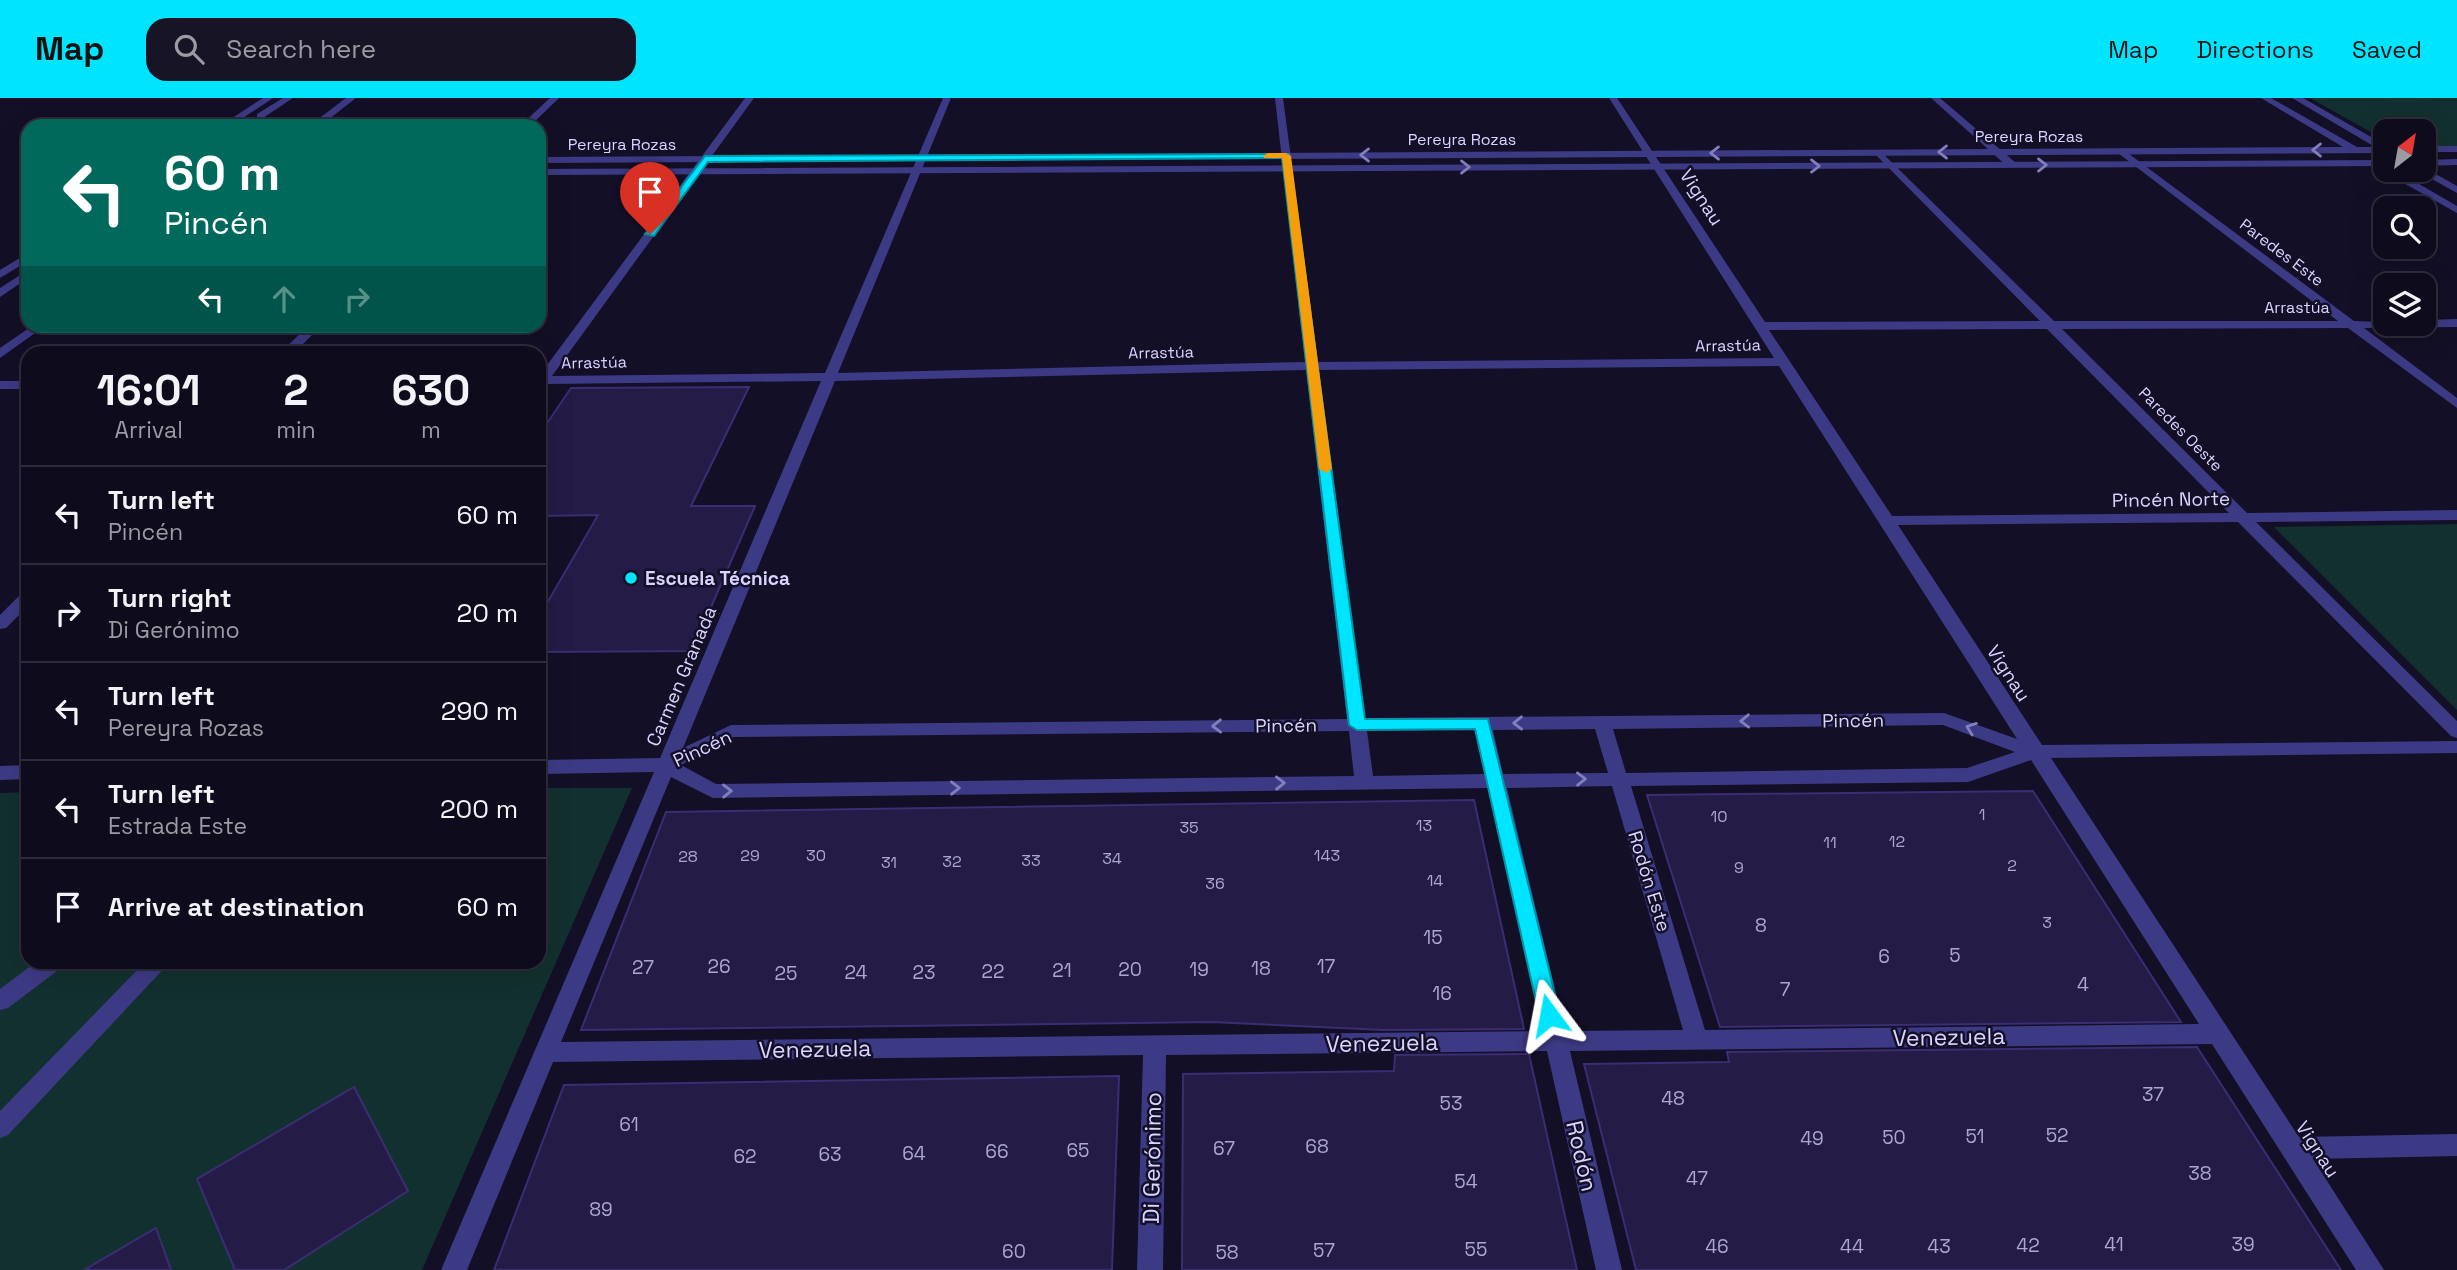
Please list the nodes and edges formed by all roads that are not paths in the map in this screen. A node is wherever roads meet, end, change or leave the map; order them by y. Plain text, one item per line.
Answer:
1 (269, 98) edge
2 (289, 98) edge
3 (352, 98) edge
4 (555, 98) edge
5 (750, 98) edge
6 (947, 98) edge
7 (1279, 98) edge
8 (1613, 98) edge
9 (1935, 98) edge
10 (2265, 98) edge
11 (2296, 98) edge
12 (236, 119) edge
13 (257, 119) edge
14 (324, 119) edge
15 (532, 119) edge
16 (2373, 142) edge
17 (2373, 149) edge
18 (2436, 149) edge
19 (2457, 149) edge
20 (2353, 150) junction
21 (2121, 151) junction
22 (1997, 152) junction
23 (1879, 153) junction
24 (705, 159) junction
25 (546, 160) edge
26 (1653, 160) junction
27 (2373, 161) edge
28 (1287, 162) junction
29 (2457, 162) edge
30 (2436, 163) edge
31 (920, 164) junction
32 (2138, 164) junction
33 (1892, 165) junction
34 (2012, 165) junction
35 (2373, 166) edge
36 (546, 172) edge
37 (696, 172) junction
38 (2436, 178) edge
39 (2410, 182) edge
40 (2457, 190) edge
41 (2457, 210) edge
42 (21, 261) edge
43 (0, 275) edge
44 (21, 278) edge
45 (0, 293) edge
46 (2457, 323) edge
47 (2351, 324) junction
48 (2373, 324) edge
49 (2436, 324) edge
50 (2052, 325) junction
51 (1760, 326) junction
52 (29, 333) edge
53 (308, 333) edge
54 (294, 346) edge
55 (0, 354) edge
56 (1784, 362) junction
57 (1313, 366) junction
58 (546, 374) edge
59 (831, 377) junction
60 (546, 382) edge
61 (0, 385) edge
62 (21, 385) edge
63 (2457, 404) edge
64 (2457, 515) edge
65 (2245, 517) junction
66 (1886, 521) junction
67 (21, 604) edge
68 (0, 624) edge
69 (1602, 722) junction
70 (1482, 723) junction
71 (1357, 725) junction
72 (2457, 732) edge
73 (2457, 747) edge
74 (2035, 751) junction
75 (666, 765) junction
76 (546, 767) edge
77 (21, 772) edge
78 (0, 773) edge
79 (1619, 779) junction
80 (1495, 780) junction
81 (1364, 782) junction
82 (43, 969) edge
83 (152, 969) edge
84 (0, 1001) edge
85 (2219, 1034) junction
86 (1698, 1040) junction
87 (1556, 1041) junction
88 (1155, 1045) junction
89 (545, 1052) junction
90 (0, 1127) edge
91 (2457, 1144) edge
92 (2292, 1148) junction
93 (454, 1270) edge
94 (1150, 1270) edge
95 (1609, 1270) edge
96 (2371, 1270) edge

1 - 12 street
2 - 13 street
3 - 14 street
4 - 15 street
5 - 24 street
6 - 31 street, Carmen Granada
7 - 28 street
8 - 26 street, Vignau
9 - 22 street
10 - 20 street
11 - 16 street
17 - 20 street, Pereyra Rozas
18 - 19 street
20 -> 21 street, Pereyra Rozas
20 - 27 street
21 - 22 street, Pereyra Rozas
21 - 32 street, Paredes Este
22 -> 23 street, Pereyra Rozas
22 - 34 street
23 -> 26 street, Pereyra Rozas
23 - 33 street, Paredes Oeste
24 - 25 street, Pereyra Rozas
24 - 31 street, Pereyra Rozas
24 - 37 street
26 - 28 street, Pereyra Rozas
26 -> 33 street, Pereyra Rozas
26 - 51 street, Vignau
28 - 31 street, Pereyra Rozas
28 - 57 street
29 - 30 street
31 - 37 street, Pereyra Rozas
31 - 59 street, Carmen Granada
34 -> 32 street, Pereyra Rozas
32 - 35 street, Pereyra Rozas
32 - 47 street, Paredes Este
33 - 34 street, Pereyra Rozas
33 - 50 street, Paredes Oeste
36 - 37 street, Pereyra Rozas
37 - 58 street
38 - 40 street
39 - 41 street
42 - 43 street
44 - 45 street
46 - 49 street
47 - 48 street, Arrastúa
47 - 50 street, Arrastúa
47 - 63 street, Paredes Este
50 - 51 street, Arrastúa
50 - 65 street, Paredes Oeste
51 - 56 street, Vignau
52 - 55 street
53 - 54 street
56 - 57 street, Arrastúa
56 - 66 street, Vignau
57 - 59 street, Arrastúa
57 - 71 street
59 - 60 street, Arrastúa
59 - 75 street, Carmen Granada
61 - 62 street
64 - 65 street, Pincén Norte
65 - 66 street, Pincén Norte
65 - 72 street, Paredes Oeste
66 - 74 street, Vignau
67 - 68 street
69 -> 70 street, Pincén
74 -> 69 street, Pincén
69 - 79 street, Rodón Este
70 - 71 street, Pincén
70 - 80 street, Rodón
71 -> 75 street, Pincén
71 - 81 street
73 - 74 street, Pincén
74 - 79 street, Pincén
74 - 85 street, Vignau
75 - 76 street, Pincén
75 -> 81 street, Pincén
75 - 89 street, Carmen Granada
77 - 78 street
80 -> 79 street, Pincén
79 - 86 street, Rodón Este
80 - 81 street, Pincén
80 - 87 street, Rodón
82 - 84 street
83 - 90 street
85 - 86 street, Venezuela
85 - 92 street, Vignau
86 - 87 street, Venezuela
87 - 88 street, Venezuela
87 - 95 street, Rodón
88 - 89 street, Venezuela
88 - 94 street, Di Gerónimo
89 - 93 street, Carmen Granada
91 - 92 street
92 - 96 street, Vignau

